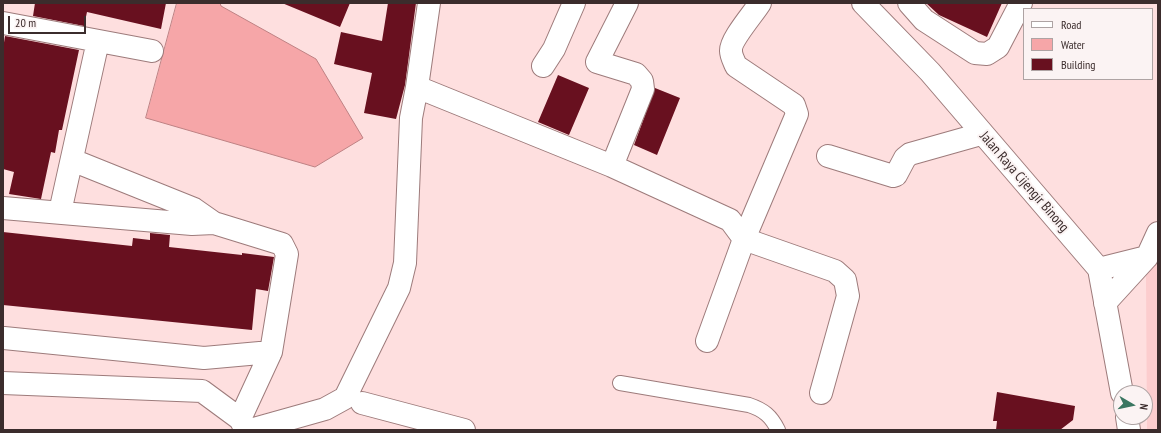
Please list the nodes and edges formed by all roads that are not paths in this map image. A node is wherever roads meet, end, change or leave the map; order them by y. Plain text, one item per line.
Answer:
1 (429, 3) edge
2 (574, 3) edge
3 (627, 3) edge
4 (760, 3) edge
5 (863, 3) edge
6 (909, 3) edge
7 (1021, 3) edge
8 (3, 23) edge
9 (98, 41) junction
10 (152, 52) dead end
11 (543, 66) dead end
12 (418, 87) junction
13 (981, 134) junction
14 (828, 156) dead end
15 (72, 160) junction
16 (612, 166) junction
17 (3, 208) edge
18 (60, 212) junction
19 (214, 223) junction
20 (1158, 233) edge
21 (744, 239) junction
22 (1152, 260) edge
23 (1099, 269) junction
24 (1106, 303) junction
25 (4, 338) edge
26 (707, 341) dead end
27 (271, 352) junction
28 (204, 358) junction
29 (620, 383) dead end
30 (3, 384) edge
31 (1121, 385) edge
32 (202, 391) junction
33 (821, 393) dead end
34 (362, 403) dead end
35 (245, 426) edge
36 (464, 430) edge
37 (778, 430) edge

1 - 12 street
2 - 11 street
3 - 16 street
4 - 21 street
5 - 13 street, Jalan Raya Cijengir Binong
6 - 7 street
8 - 9 street
9 - 10 street
9 - 15 street
12 - 16 street
12 - 35 street
13 - 14 street
13 - 23 street, Jalan Raya Cijengir Binong
15 - 18 street
15 - 19 street
16 - 21 street
17 - 18 street
18 - 19 street
19 - 27 street
20 - 22 street
21 - 26 street
21 - 33 street
22 - 23 street
22 - 24 street
23 - 24 street, Jalan Raya Cijengir Binong
24 - 31 street, Jalan Raya Cijengir Binong
25 - 28 street
27 - 28 street
27 - 35 street
28 - 32 street
29 - 37 lane
30 - 32 street
32 - 35 street
34 - 36 street

